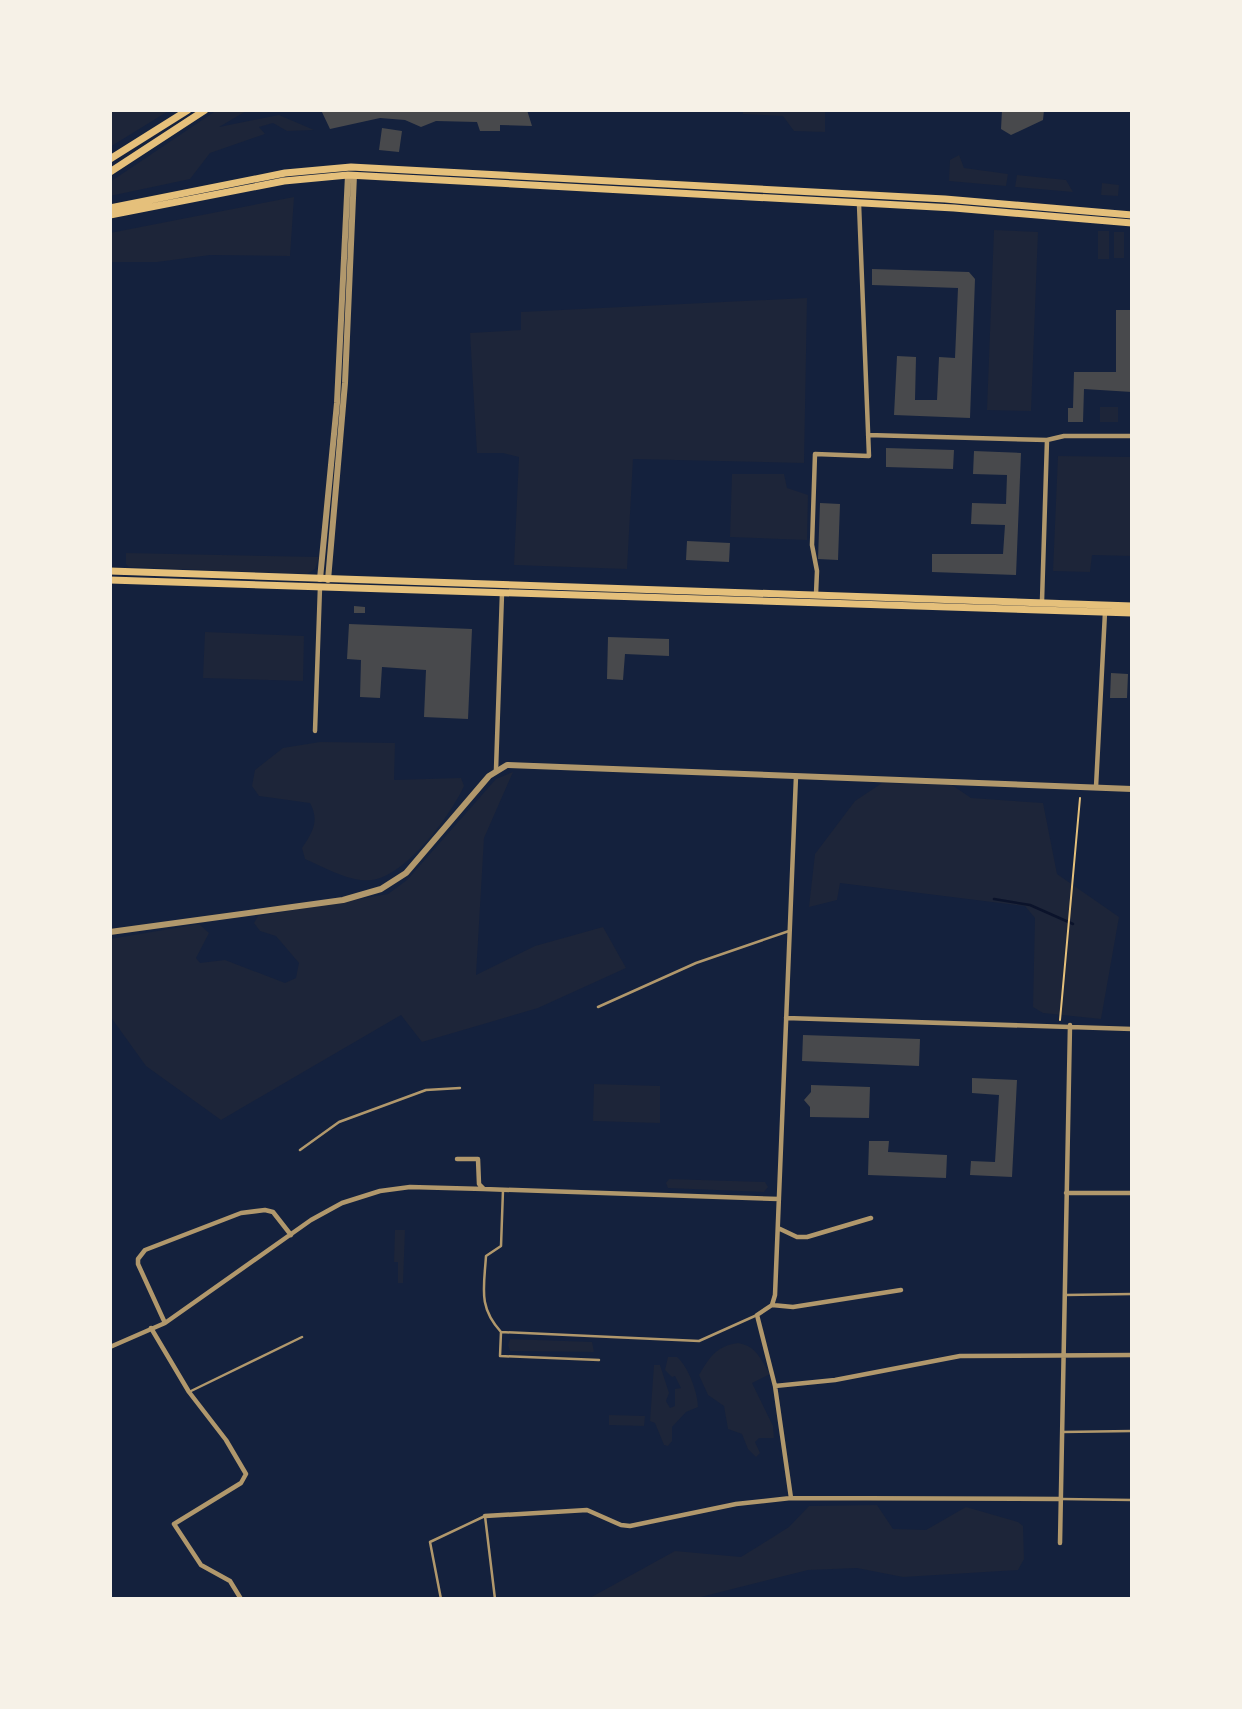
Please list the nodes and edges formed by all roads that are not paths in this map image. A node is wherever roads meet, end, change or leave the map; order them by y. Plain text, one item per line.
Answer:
1 (188, 110) edge
2 (205, 110) edge
3 (110, 159) edge
4 (110, 172) edge
5 (351, 172) junction
6 (860, 199) junction
7 (110, 208) edge
8 (1078, 214) junction
9 (110, 215) edge
10 (1132, 215) edge
11 (1132, 223) edge
12 (868, 435) junction
13 (1132, 436) edge
14 (1047, 440) junction
15 (110, 571) edge
16 (110, 580) edge
17 (323, 582) junction
18 (502, 589) junction
19 (816, 598) junction
20 (1042, 601) junction
21 (1132, 606) edge
22 (1105, 612) junction
23 (1132, 613) edge
24 (315, 731) dead end
25 (496, 770) junction
26 (796, 775) junction
27 (1096, 787) junction
28 (1132, 789) edge
29 (789, 931) junction
30 (110, 932) edge
31 (598, 1007) dead end
32 (786, 1018) junction
33 (1070, 1025) junction
34 (1132, 1029) edge
35 (460, 1088) dead end
36 (300, 1150) dead end
37 (457, 1159) dead end
38 (484, 1189) junction
39 (503, 1190) junction
40 (1066, 1193) junction
41 (1132, 1193) edge
42 (779, 1199) junction
43 (872, 1218) dead end
44 (778, 1228) junction
45 (291, 1235) junction
46 (901, 1290) dead end
47 (1132, 1294) edge
48 (1065, 1295) junction
49 (772, 1305) junction
50 (757, 1315) junction
51 (165, 1323) junction
52 (151, 1328) junction
53 (501, 1332) junction
54 (302, 1337) dead end
55 (110, 1347) edge
56 (1063, 1355) junction
57 (1132, 1355) edge
58 (599, 1360) dead end
59 (775, 1386) junction
60 (188, 1392) junction
61 (1062, 1432) junction
62 (1132, 1432) edge
63 (791, 1498) junction
64 (1060, 1499) junction
65 (1132, 1500) edge
66 (485, 1516) junction
67 (1059, 1543) dead end
68 (241, 1599) edge
69 (441, 1599) edge
70 (495, 1599) edge

1 - 3 main road
2 - 4 main road
5 - 6 main road
5 - 7 main road
5 - 9 main road
5 - 17 street
6 - 8 main road
6 - 12 street
8 - 10 main road
8 - 11 main road
12 - 14 street
12 - 19 street
13 - 14 street
14 - 20 street
15 - 17 main road
16 - 17 main road
17 - 18 main road
17 - 24 street
18 - 19 main road
18 - 25 street
19 - 20 main road
19 - 22 main road
20 - 21 main road
22 - 23 main road
22 - 27 street
25 - 26 street
25 - 30 street
26 - 27 street
26 - 29 street
27 - 28 street
29 - 31 lane
29 - 32 street
32 - 33 street
32 - 42 street
33 - 34 street
33 - 40 street
35 - 36 lane
37 - 38 street
38 - 39 street
38 - 45 street
39 - 42 street
39 - 53 lane
40 - 41 street
40 - 48 street
42 - 44 street
43 - 44 street
44 - 49 street
45 - 51 street
45 - 51 street
46 - 49 street
47 - 48 lane
48 - 56 street
49 - 50 street
50 - 53 lane
50 - 59 street
51 - 52 street
52 - 55 street
52 - 60 street
53 - 58 lane
54 - 60 lane
56 - 57 street
56 - 59 street
56 - 61 street
59 - 63 street
60 - 68 street
61 - 62 lane
61 - 64 street
63 - 64 street
63 - 66 street
64 - 65 lane
64 - 67 street
66 - 69 lane
66 - 70 lane

